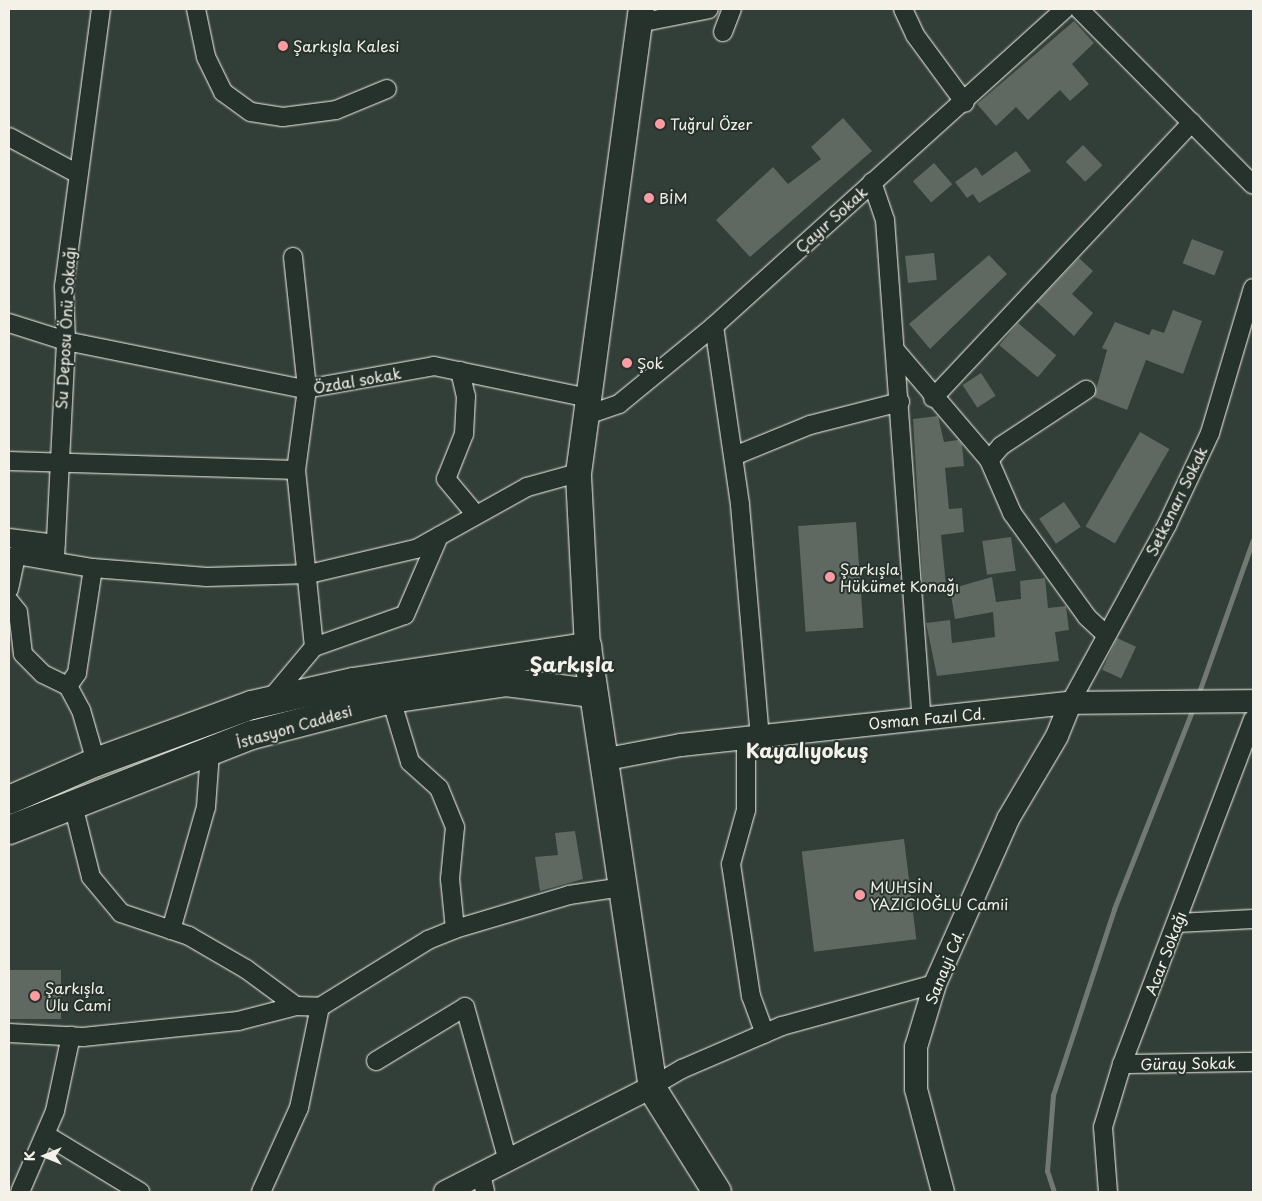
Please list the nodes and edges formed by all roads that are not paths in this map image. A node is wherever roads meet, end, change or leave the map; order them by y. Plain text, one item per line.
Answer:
1 (101, 9) edge
2 (196, 9) edge
3 (709, 9) edge
4 (732, 9) edge
5 (903, 9) edge
6 (1065, 9) edge
7 (1079, 9) edge
8 (640, 14) edge
9 (723, 32) dead end
10 (387, 89) dead end
11 (965, 103) junction
12 (1192, 122) junction
13 (9, 137) edge
14 (78, 174) junction
15 (872, 182) junction
16 (1253, 185) edge
17 (293, 257) dead end
18 (1253, 288) edge
19 (714, 326) junction
20 (10, 327) edge
21 (66, 341) junction
22 (896, 351) junction
23 (460, 371) junction
24 (307, 389) junction
25 (1086, 390) dead end
26 (933, 398) junction
27 (900, 402) junction
28 (588, 407) junction
29 (734, 456) junction
30 (989, 460) junction
31 (9, 461) edge
32 (58, 464) junction
33 (296, 470) junction
34 (578, 473) junction
35 (476, 515) junction
36 (439, 536) junction
37 (9, 538) edge
38 (56, 552) junction
39 (93, 568) junction
40 (309, 574) junction
41 (9, 589) edge
42 (9, 601) edge
43 (1106, 635) junction
44 (314, 647) junction
45 (587, 647) junction
46 (68, 686) junction
47 (592, 693) junction
48 (390, 699) junction
49 (268, 702) junction
50 (1070, 703) junction
51 (1251, 707) edge
52 (922, 718) junction
53 (753, 736) junction
54 (210, 752) junction
55 (602, 760) junction
56 (96, 762) junction
57 (9, 800) edge
58 (73, 805) junction
59 (9, 830) edge
60 (623, 887) junction
61 (1253, 919) edge
62 (1177, 923) junction
63 (455, 929) junction
64 (171, 930) junction
65 (935, 984) junction
66 (296, 1006) junction
67 (320, 1006) junction
68 (9, 1033) edge
69 (765, 1034) junction
70 (71, 1036) junction
71 (376, 1061) dead end
72 (1253, 1062) edge
73 (1122, 1064) junction
74 (648, 1089) junction
75 (46, 1135) junction
76 (508, 1161) junction
77 (483, 1183) edge
78 (20, 1192) edge
79 (140, 1192) edge
80 (261, 1192) edge
81 (445, 1192) edge
82 (717, 1192) edge
83 (943, 1192) edge
84 (1108, 1192) edge

1 - 14 street, Su Deposu Önü Sokağı
2 - 10 street
3 - 8 street
4 - 9 street
5 - 11 street
6 - 11 street, Çayır Sokak
7 - 12 street
8 - 28 main road
11 - 15 street, Çayır Sokak
12 - 16 street
12 - 26 street
13 - 14 street
14 - 21 street, Su Deposu Önü Sokağı
15 - 19 street, Çayır Sokak
15 - 22 street
17 - 24 street
18 - 43 street, Setkenarı Sokak
19 - 28 street, Çayır Sokak
19 - 29 street
20 - 21 street, Özdal sokak
21 - 24 street, Özdal sokak
21 - 32 street, Su Deposu Önü Sokağı
22 - 26 street
22 - 27 street
23 - 24 street, Özdal sokak
23 - 28 street, Özdal sokak
23 - 35 street
24 - 33 street
25 - 30 street
26 - 30 street
27 - 29 street
27 - 52 street
28 - 34 main road
29 - 53 street
30 - 43 street
31 - 32 street
32 - 33 street
32 - 38 street, Su Deposu Önü Sokağı
33 - 40 street
34 - 35 street
34 - 45 main road
35 - 36 street
36 - 40 street
36 - 44 street
37 - 38 street
38 - 39 street
38 - 41 street
39 - 40 street
39 - 46 street
40 - 44 street
42 - 46 street
43 - 50 street, Setkenarı Sokak
44 - 49 street
45 - 47 main road
45 - 49 main road, İstasyon Caddesi
46 - 56 street
47 - 48 main road, İstasyon Caddesi
47 - 55 main road
48 - 54 main road, İstasyon Caddesi
48 - 63 street
49 - 56 main road, İstasyon Caddesi
50 - 51 street, Osman Fazıl Cd.
50 - 52 street, Osman Fazıl Cd.
50 - 65 street, Sanayi Cd.
51 - 62 street, Acar Sokağı
52 - 53 street, Osman Fazıl Cd.
53 - 55 street, Osman Fazıl Cd.
53 - 69 street
54 - 58 main road, İstasyon Caddesi
54 - 64 street
55 - 60 main road
56 - 57 main road, İstasyon Caddesi
58 - 59 main road, İstasyon Caddesi
58 - 64 street
60 - 63 street
60 - 74 main road
61 - 62 street
62 - 73 street, Acar Sokağı
63 - 67 street
64 - 66 street
65 - 69 street
65 - 83 street, Sanayi Cd.
66 - 67 street
66 - 70 street
67 - 80 street
68 - 70 street
69 - 74 street
70 - 75 street
71 - 76 street
72 - 73 street, Güray Sokak
73 - 84 street, Acar Sokağı
74 - 76 street
74 - 82 main road
75 - 78 street
75 - 79 street
76 - 77 street
77 - 81 street

